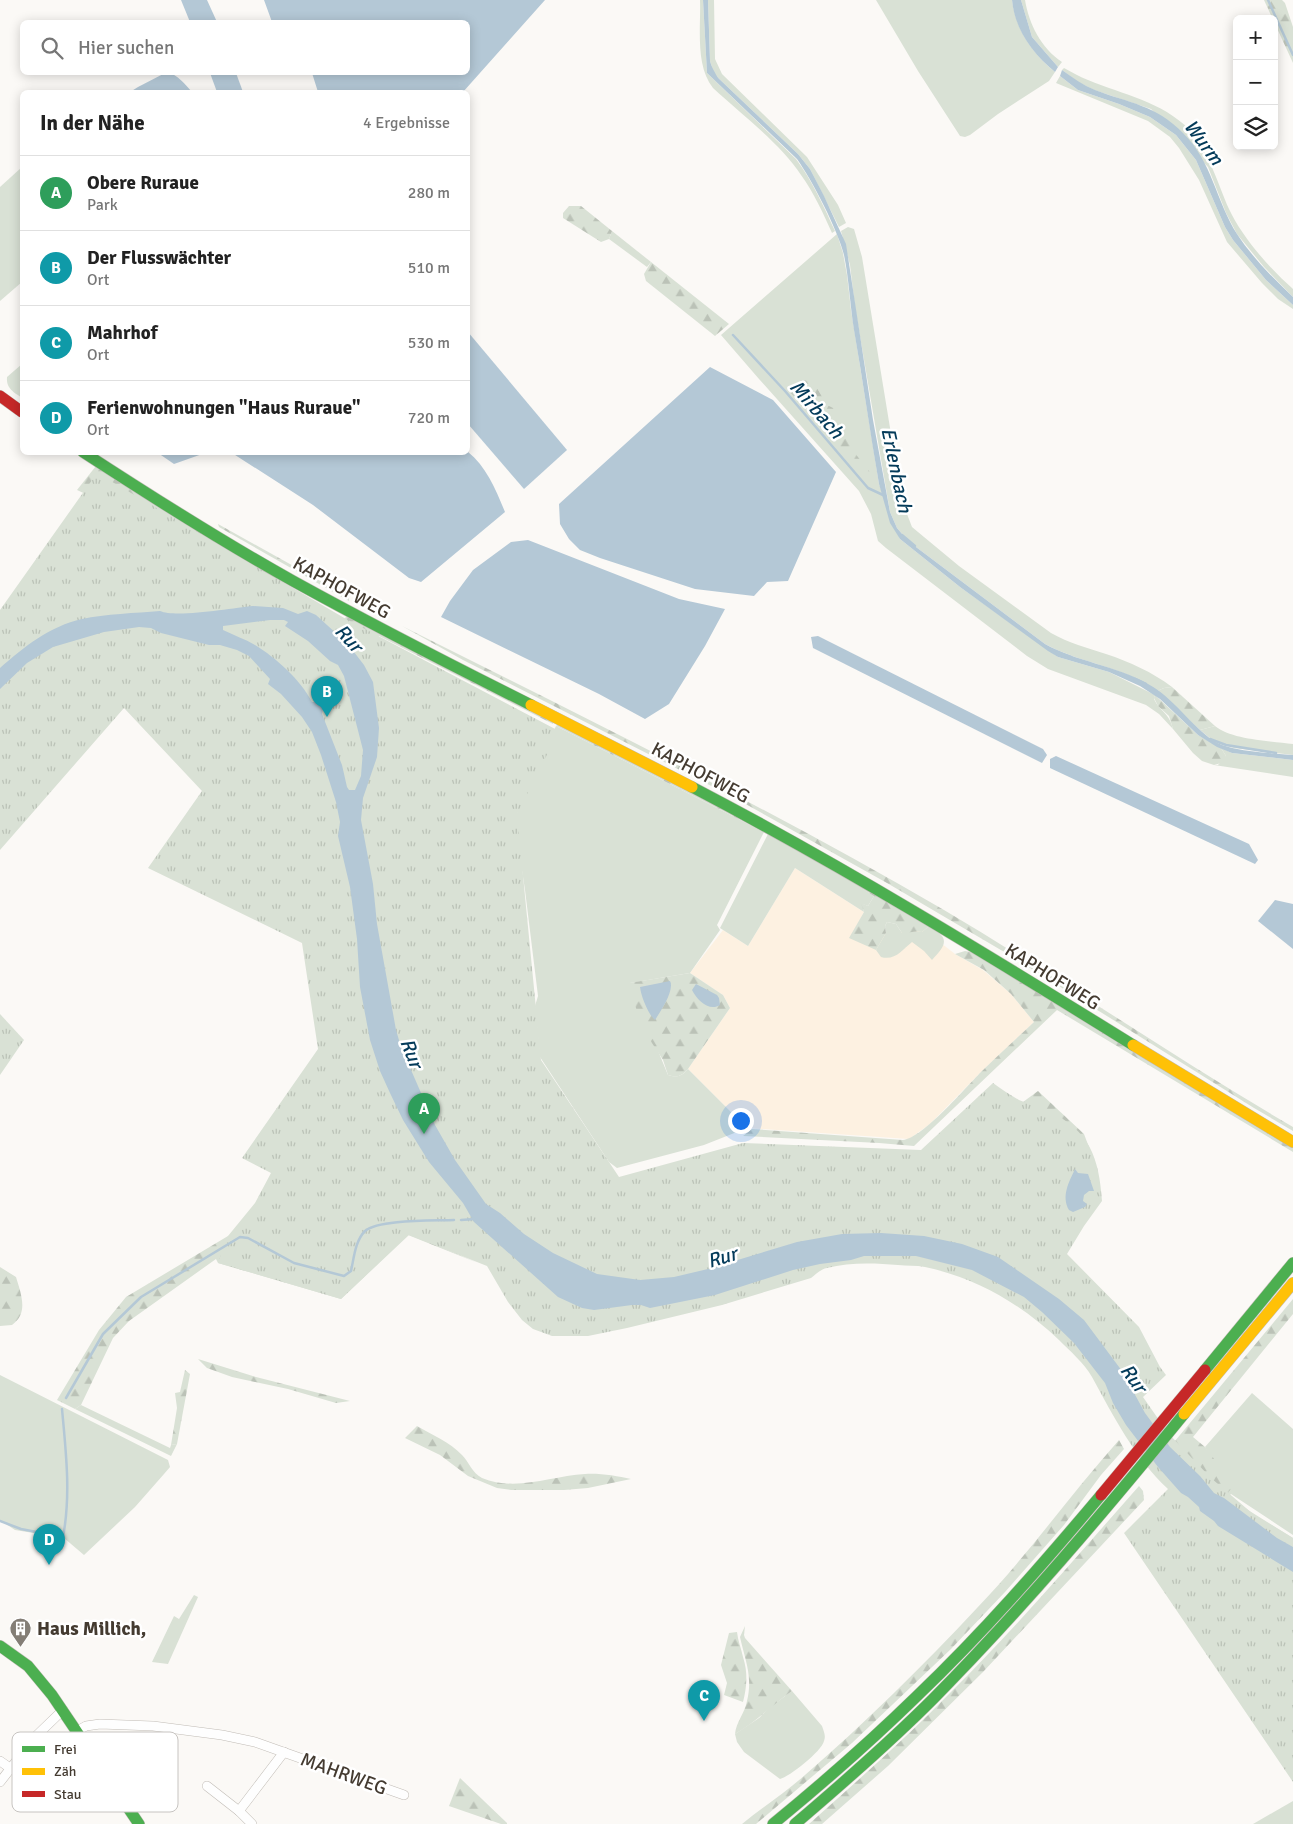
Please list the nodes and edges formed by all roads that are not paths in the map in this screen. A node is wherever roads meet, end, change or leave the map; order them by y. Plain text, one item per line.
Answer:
1 (0, 396) edge
2 (20, 411) edge
3 (88, 455) edge
4 (1293, 1142) edge
5 (1293, 1263) edge
6 (1293, 1283) edge
7 (0, 1646) edge
8 (63, 1710) junction
9 (77, 1731) joint
10 (40, 1732) edge
11 (284, 1752) junction
12 (0, 1761) edge
13 (12, 1766) edge
14 (10, 1768) junction
15 (0, 1782) edge
16 (207, 1786) dead end
17 (404, 1795) dead end
18 (239, 1811) junction
19 (131, 1812) edge
20 (139, 1824) edge
21 (252, 1824) edge
22 (773, 1824) edge
23 (795, 1824) edge

1 - 2 main road
3 - 4 main road, KAPHOFWEG
5 - 22 main road
6 - 23 main road
7 - 8 main road
8 - 9 main road
8 - 10 street
9 - 11 street, MAHRWEG
11 - 17 street, MAHRWEG
11 - 18 street, MAHRWEG
12 - 14 street
13 - 14 street
14 - 15 street
16 - 18 street
18 - 21 street
19 - 20 main road

